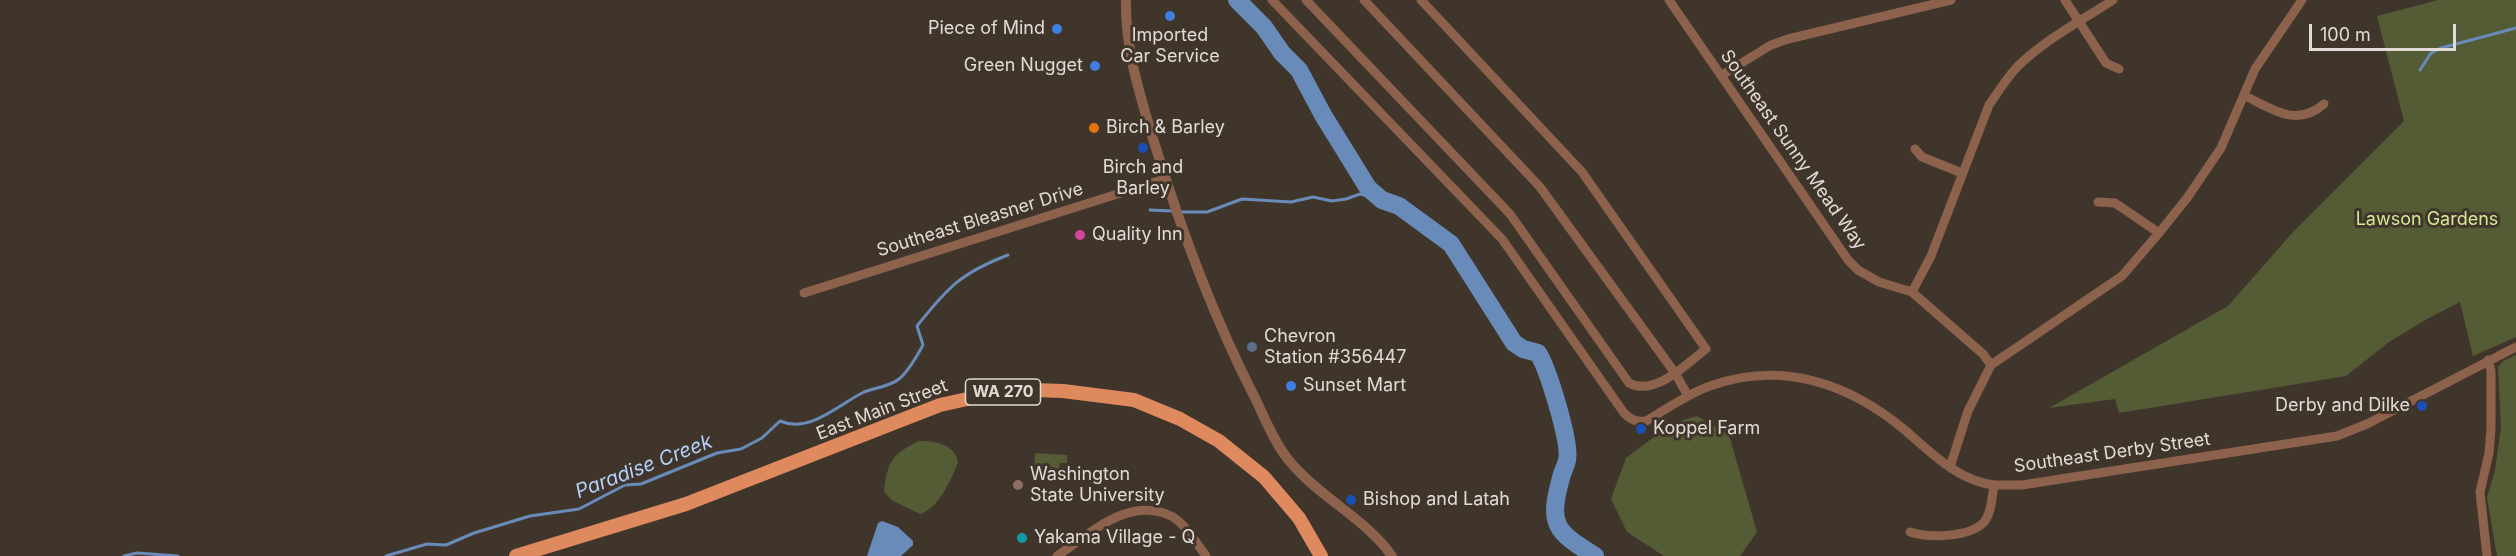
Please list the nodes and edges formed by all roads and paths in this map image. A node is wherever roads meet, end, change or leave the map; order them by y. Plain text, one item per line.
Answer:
1 (1126, 0) edge
2 (1272, 0) edge
3 (1306, 0) edge
4 (1364, 0) edge
5 (1421, 0) edge
6 (1669, 0) edge
7 (1951, 0) edge
8 (2065, 0) edge
9 (2113, 0) edge
10 (2302, 0) edge
11 (2079, 22) junction
12 (2119, 69) dead end
13 (1722, 75) junction
14 (2245, 96) junction
15 (2324, 104) dead end
16 (1915, 149) dead end
17 (1962, 173) junction
18 (1165, 178) junction
19 (2098, 202) dead end
20 (2159, 233) junction
21 (1912, 292) junction
22 (804, 293) dead end
23 (2516, 347) edge
24 (2488, 360) junction
25 (1991, 365) junction
26 (1675, 373) junction
27 (1688, 396) junction
28 (1950, 467) junction
29 (1994, 485) junction
30 (1910, 532) dead end
31 (516, 556) edge
32 (1057, 556) edge
33 (1206, 556) edge
34 (1321, 556) edge
35 (1392, 556) edge
36 (2487, 556) edge

1 - 18 street
2 - 27 street, Southeast Derby Street
3 - 26 street
4 - 26 street
5 - 26 street
6 - 13 street, Southeast Sunny Mead Way
7 - 13 street
8 - 11 street
9 - 11 street
10 - 14 street
11 - 12 street
11 - 17 street
13 - 21 street, Southeast Sunny Mead Way
14 - 15 street
14 - 20 street
16 - 17 street
17 - 21 street
18 - 22 street, Southeast Bleasner Drive
18 - 35 street
19 - 20 street
20 - 25 street
21 - 25 street, Southeast Sunny Mead Way
23 - 24 street, Southeast Derby Street
24 - 29 street, Southeast Derby Street
24 - 36 street
25 - 28 street
26 - 27 street
27 - 28 street, Southeast Derby Street
28 - 29 street, Southeast Derby Street
29 - 30 street
31 - 34 main road, East Main Street / WA 270
32 - 33 street

